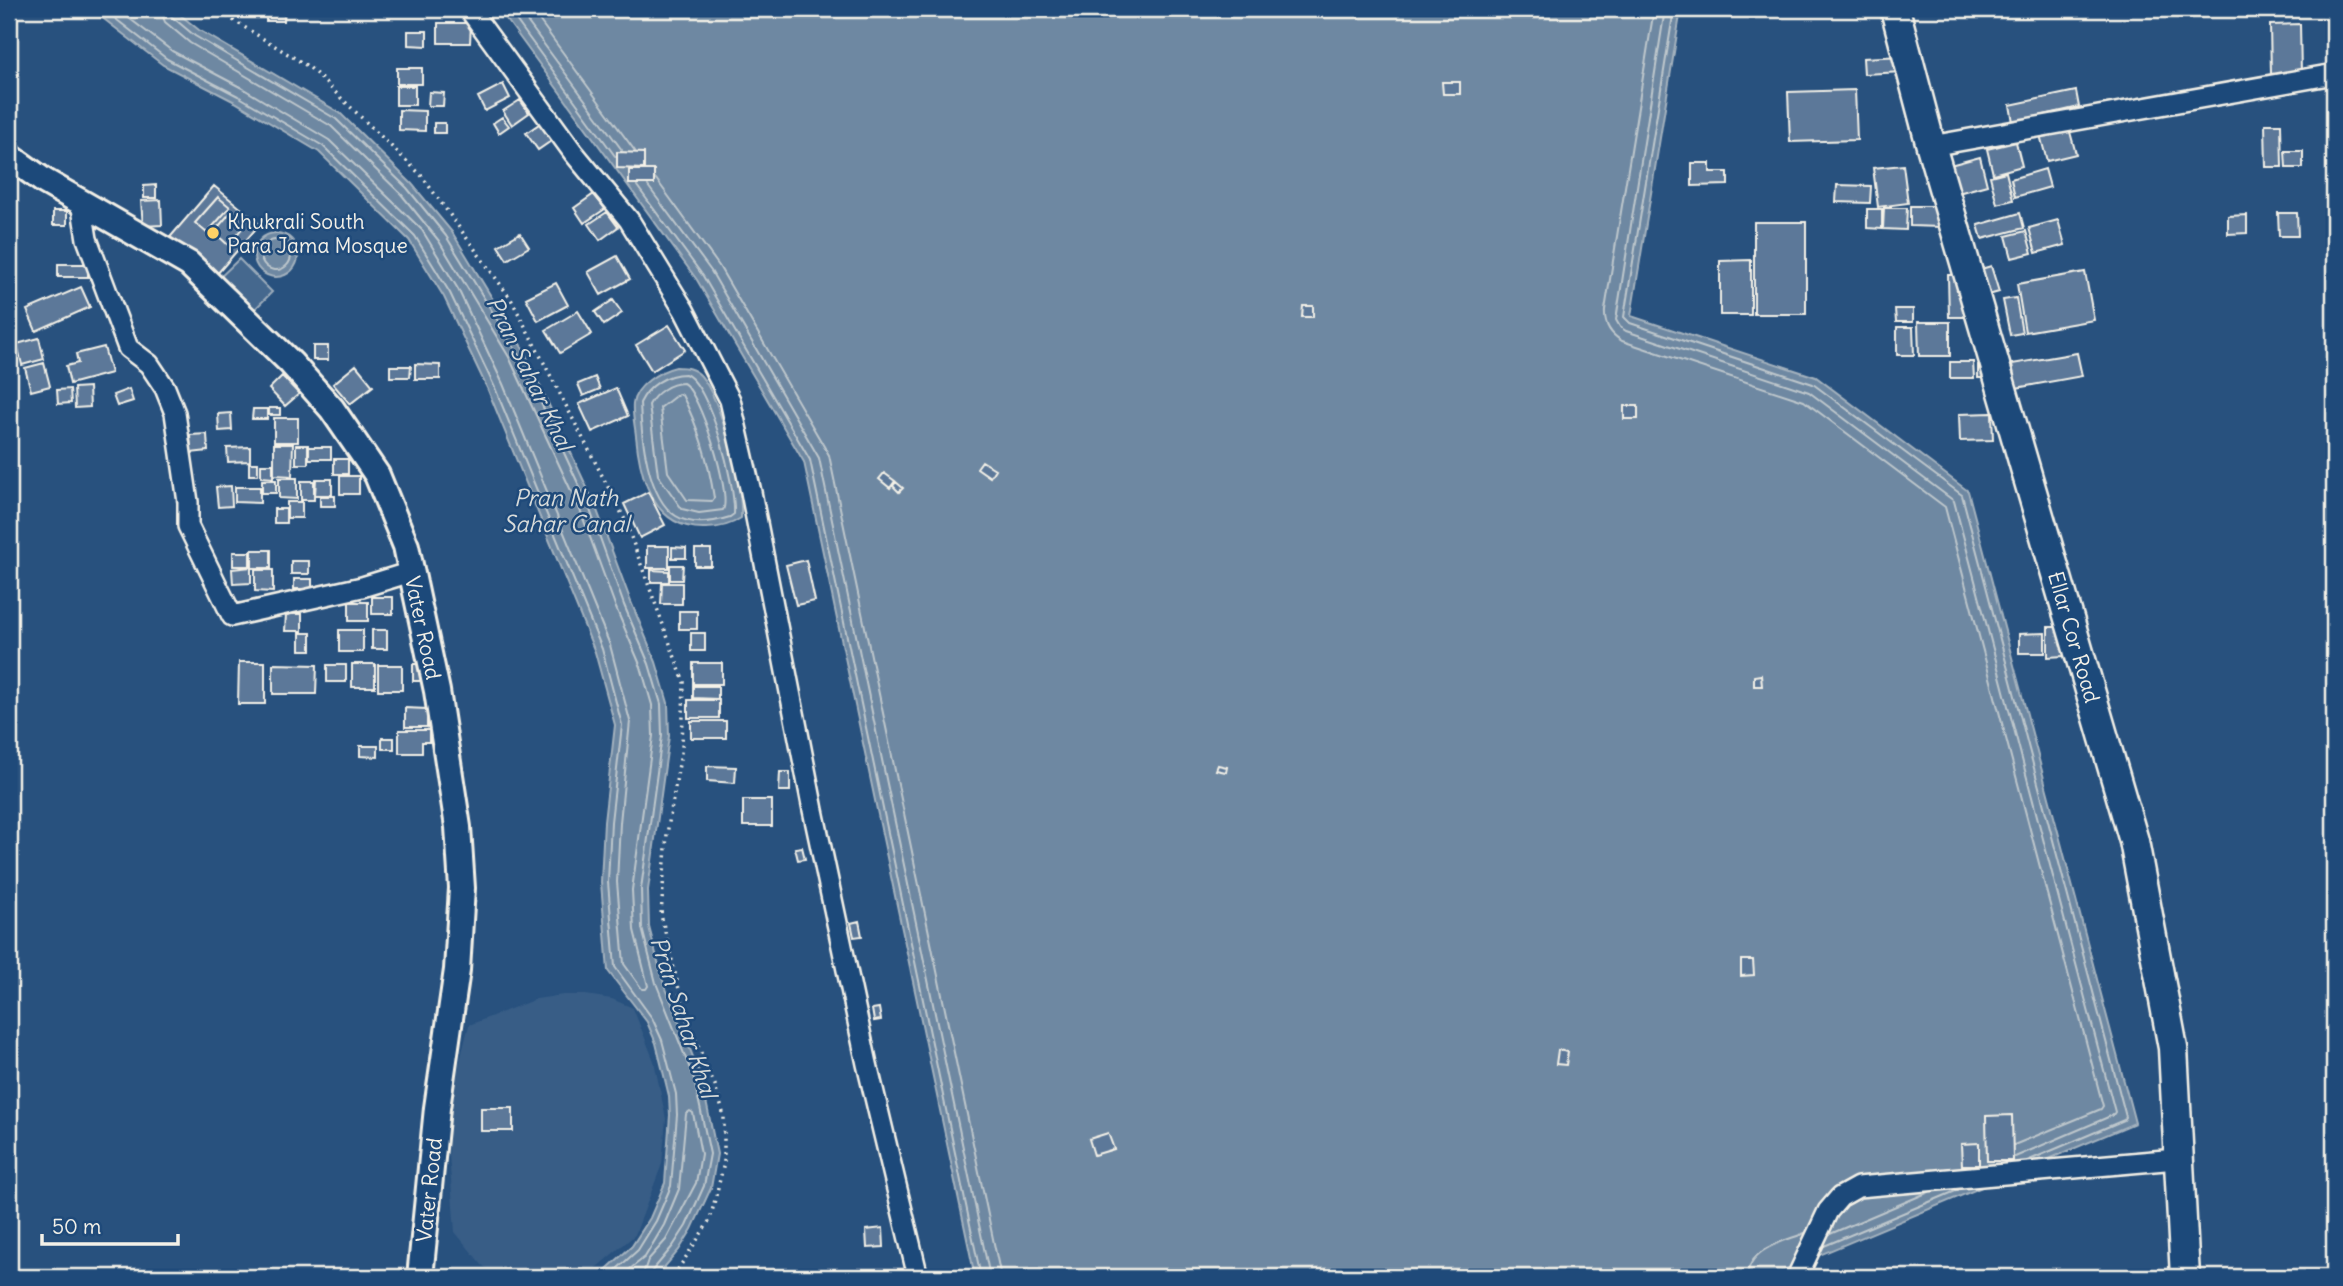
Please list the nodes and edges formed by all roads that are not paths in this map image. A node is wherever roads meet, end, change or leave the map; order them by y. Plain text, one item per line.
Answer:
1 (469, 9) edge
2 (1895, 9) edge
3 (2334, 74) edge
4 (1931, 146) junction
5 (9, 156) edge
6 (81, 202) junction
7 (411, 572) junction
8 (2165, 1160) dead end
9 (419, 1277) edge
10 (918, 1277) edge
11 (1797, 1277) edge
12 (2185, 1277) edge

1 - 10 street
2 - 4 main road, Ellar Cor Road
3 - 4 street
4 - 12 main road, Ellar Cor Road
5 - 6 street, Vater Road
6 - 7 street, Vater Road
6 - 7 street
7 - 9 street, Vater Road
8 - 11 street

